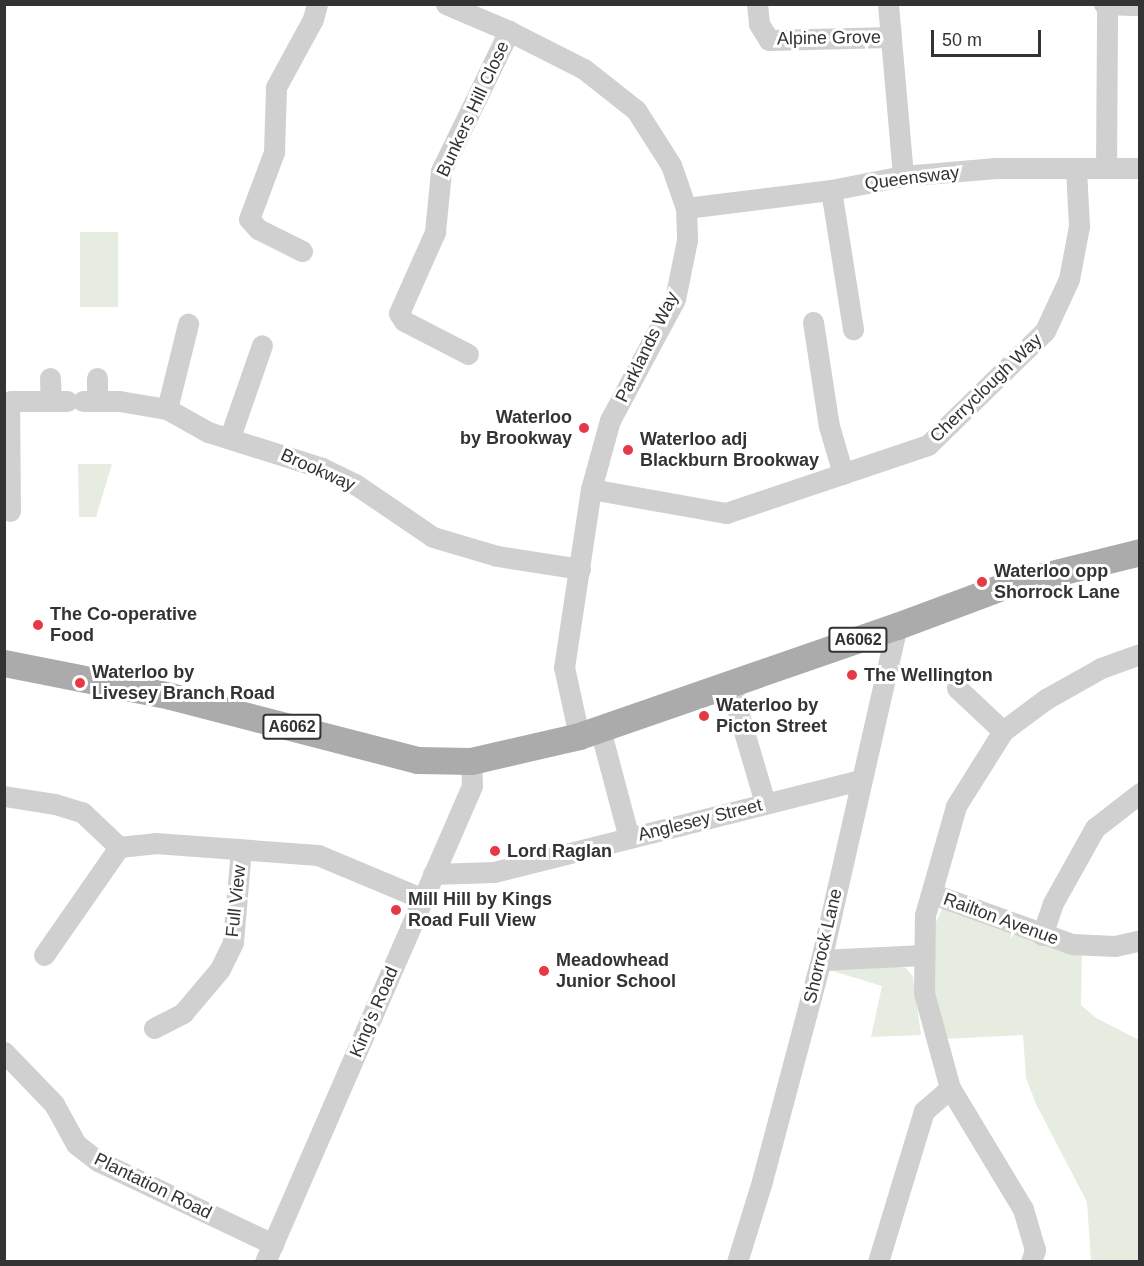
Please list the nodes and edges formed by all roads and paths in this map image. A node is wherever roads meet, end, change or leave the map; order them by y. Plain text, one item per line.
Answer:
1 (317, 4) edge
2 (446, 4) edge
3 (757, 4) edge
4 (888, 4) edge
5 (1106, 4) edge
6 (1140, 5) edge
7 (509, 31) junction
8 (890, 37) junction
9 (1076, 168) junction
10 (1106, 168) junction
11 (1140, 168) edge
12 (903, 176) junction
13 (831, 190) junction
14 (686, 208) junction
15 (302, 251) dead end
16 (813, 321) dead end
17 (188, 324) dead end
18 (853, 329) dead end
19 (262, 345) dead end
20 (468, 354) dead end
21 (50, 378) dead end
22 (97, 378) dead end
23 (75, 401) junction
24 (167, 409) junction
25 (7, 417) edge
26 (230, 437) junction
27 (843, 474) junction
28 (591, 489) junction
29 (10, 511) dead end
30 (1140, 552) edge
31 (580, 569) junction
32 (897, 626) junction
33 (1140, 654) edge
34 (4, 663) edge
35 (729, 684) junction
36 (957, 688) dead end
37 (589, 732) junction
38 (1003, 732) junction
39 (471, 761) junction
40 (861, 780) junction
41 (1140, 793) edge
42 (4, 795) edge
43 (765, 803) junction
44 (629, 838) junction
45 (118, 847) junction
46 (241, 849) junction
47 (433, 874) junction
48 (933, 894) junction
49 (423, 899) junction
50 (1042, 935) junction
51 (1140, 940) edge
52 (44, 955) dead end
53 (923, 955) junction
54 (821, 960) junction
55 (153, 1028) dead end
56 (8, 1065) edge
57 (950, 1088) junction
58 (269, 1253) edge
59 (737, 1262) edge
60 (878, 1262) edge
61 (1031, 1262) edge

1 - 15 street
2 - 7 street, Parklands Way
3 - 8 street, Alpine Grove
4 - 8 street, Alpine Grove
5 - 6 street
5 - 10 street
7 - 14 street, Parklands Way
7 - 20 street, Bunkers Hill Close
8 - 12 street, Alpine Grove
9 - 10 street, Queensway
9 - 12 street, Queensway
9 - 27 street, Cherryclough Way
10 - 11 street, Queensway
12 - 13 street, Queensway
13 - 14 street, Queensway
13 - 18 street
14 - 28 street, Parklands Way
16 - 27 street
17 - 24 street
19 - 26 street
21 - 23 street
22 - 23 street
23 - 24 street, Brookway
23 - 25 street, Brookway
24 - 26 street, Brookway
25 - 29 street
26 - 31 street, Brookway
27 - 28 street, Cherryclough Way
28 - 31 street, Parklands Way
30 - 32 main road, A6062
31 - 37 street, Parklands Way
32 - 35 main road, A6062
32 - 40 street, Shorrock Lane
33 - 38 street
34 - 39 main road, A6062
35 - 37 main road, A6062
35 - 43 street
36 - 38 street
37 - 39 main road, A6062
37 - 44 street, Parklands Way
38 - 48 street
39 - 47 street, King's Road
40 - 43 street, Anglesey Street
40 - 54 street, Shorrock Lane
41 - 50 street
42 - 45 street
43 - 44 street, Anglesey Street
44 - 47 street, Anglesey Street
45 - 46 street, Full View
45 - 52 street
46 - 49 street, Full View
46 - 55 street, Full View
47 - 49 street, King's Road
48 - 50 street, Railton Avenue
48 - 53 street
49 - 58 street, King's Road
50 - 51 street, Railton Avenue
53 - 54 street
53 - 57 street
54 - 59 street, Shorrock Lane
56 - 58 street, Plantation Road
57 - 60 street
57 - 61 street

